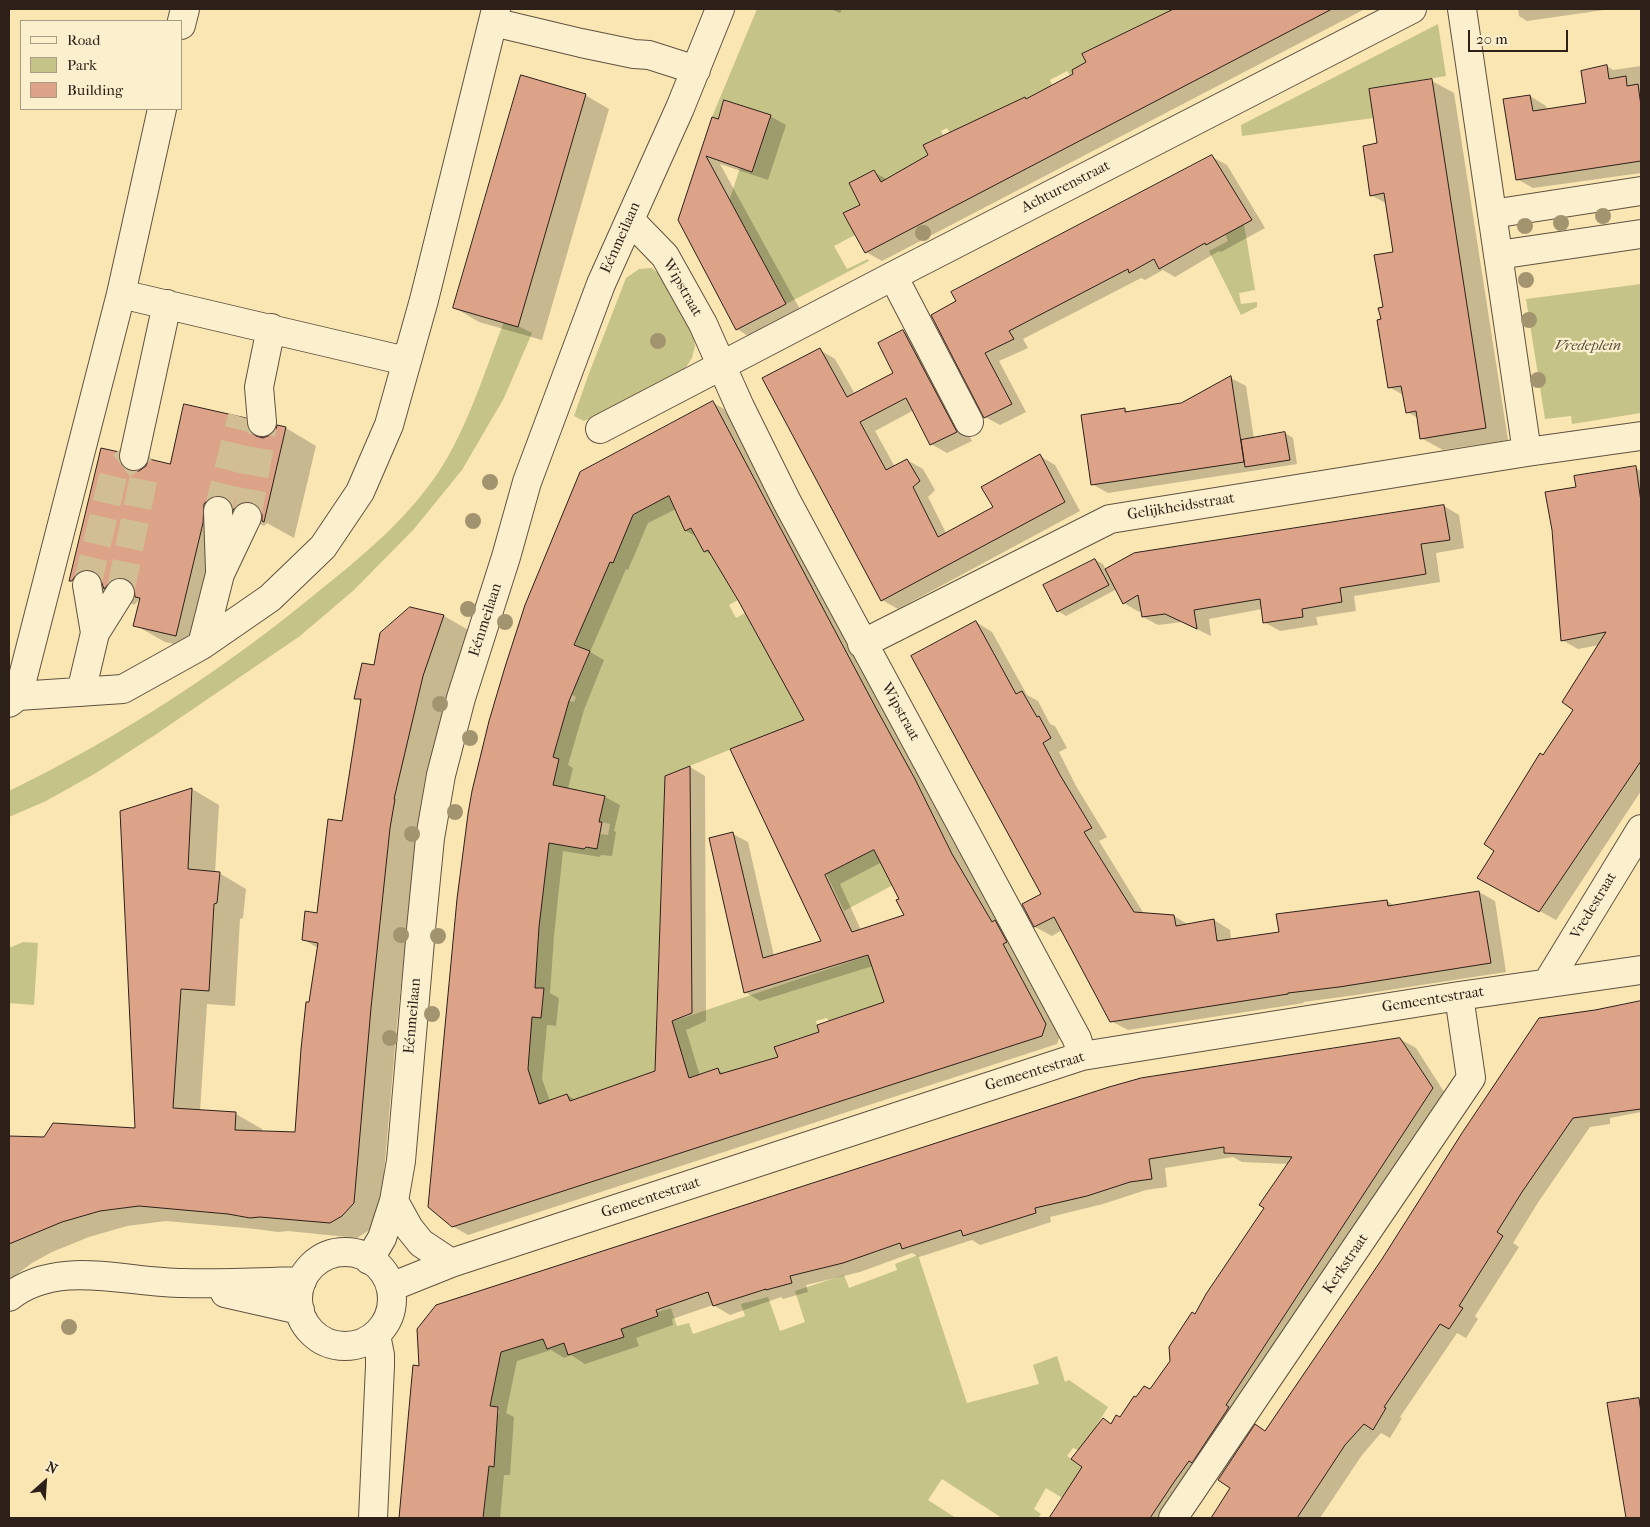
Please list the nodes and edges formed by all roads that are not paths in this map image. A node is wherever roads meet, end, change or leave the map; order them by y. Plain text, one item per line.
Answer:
1 (720, 9) edge
2 (1412, 9) edge
3 (1462, 9) edge
4 (494, 15) edge
5 (692, 78) junction
6 (162, 110) edge
7 (1641, 191) edge
8 (1492, 214) junction
9 (630, 220) junction
10 (1641, 234) edge
11 (1498, 255) junction
12 (893, 276) junction
13 (121, 294) junction
14 (166, 304) junction
15 (271, 328) junction
16 (406, 361) junction
17 (721, 365) junction
18 (252, 420) tunnel mouth
19 (969, 422) dead end
20 (600, 429) dead end
21 (1641, 436) edge
22 (1527, 452) junction
23 (134, 456) dead end
24 (218, 511) tunnel mouth
25 (246, 518) tunnel mouth
26 (220, 574) junction
27 (87, 585) tunnel mouth
28 (120, 593) tunnel mouth
29 (95, 633) junction
30 (862, 644) junction
31 (202, 645) junction
32 (81, 692) junction
33 (14, 699) edge
34 (1641, 830) edge
35 (1641, 970) edge
36 (1547, 983) junction
37 (1459, 996) junction
38 (1082, 1056) junction
39 (394, 1201) junction
40 (369, 1260) junction
41 (451, 1263) junction
42 (302, 1281) junction
43 (182, 1284) junction
44 (391, 1287) junction
45 (9, 1297) edge
46 (300, 1310) junction
47 (376, 1335) junction
48 (373, 1518) edge
49 (1173, 1518) edge

1 - 5 street, Eénmeilaan
2 - 12 street, Achturenstraat
3 - 8 street
4 - 5 street
4 - 16 street
5 - 9 street, Eénmeilaan
6 - 13 street
7 - 8 street
8 - 11 street
9 - 17 street, Wipstraat
9 - 39 street, Eénmeilaan
10 - 11 street
11 - 22 street
12 - 17 street, Achturenstraat
12 - 19 street
13 - 14 street
13 - 33 street
14 - 15 street
14 - 23 street
15 - 16 street
15 - 18 street
16 - 31 street
17 - 20 street
17 - 30 street, Wipstraat
21 - 22 street
22 - 30 street, Gelijkheidsstraat
24 - 26 street
25 - 26 street
26 - 31 street
27 - 29 street
28 - 29 street
29 - 32 street
30 - 38 street, Wipstraat
31 - 32 street
32 - 33 street
34 - 36 street, Vredestraat
35 - 36 street, Gemeentestraat
36 - 37 street, Gemeentestraat
37 - 38 street, Gemeentestraat
37 - 49 street, Kerkstraat
38 - 41 street, Gemeentestraat
39 - 40 street, Eénmeilaan
39 - 41 street
40 - 42 street
40 - 44 street
41 - 44 street, Gemeentestraat
42 - 43 street
42 - 46 street
43 - 45 street
43 - 46 street
44 - 47 street
46 - 47 street
47 - 48 street

